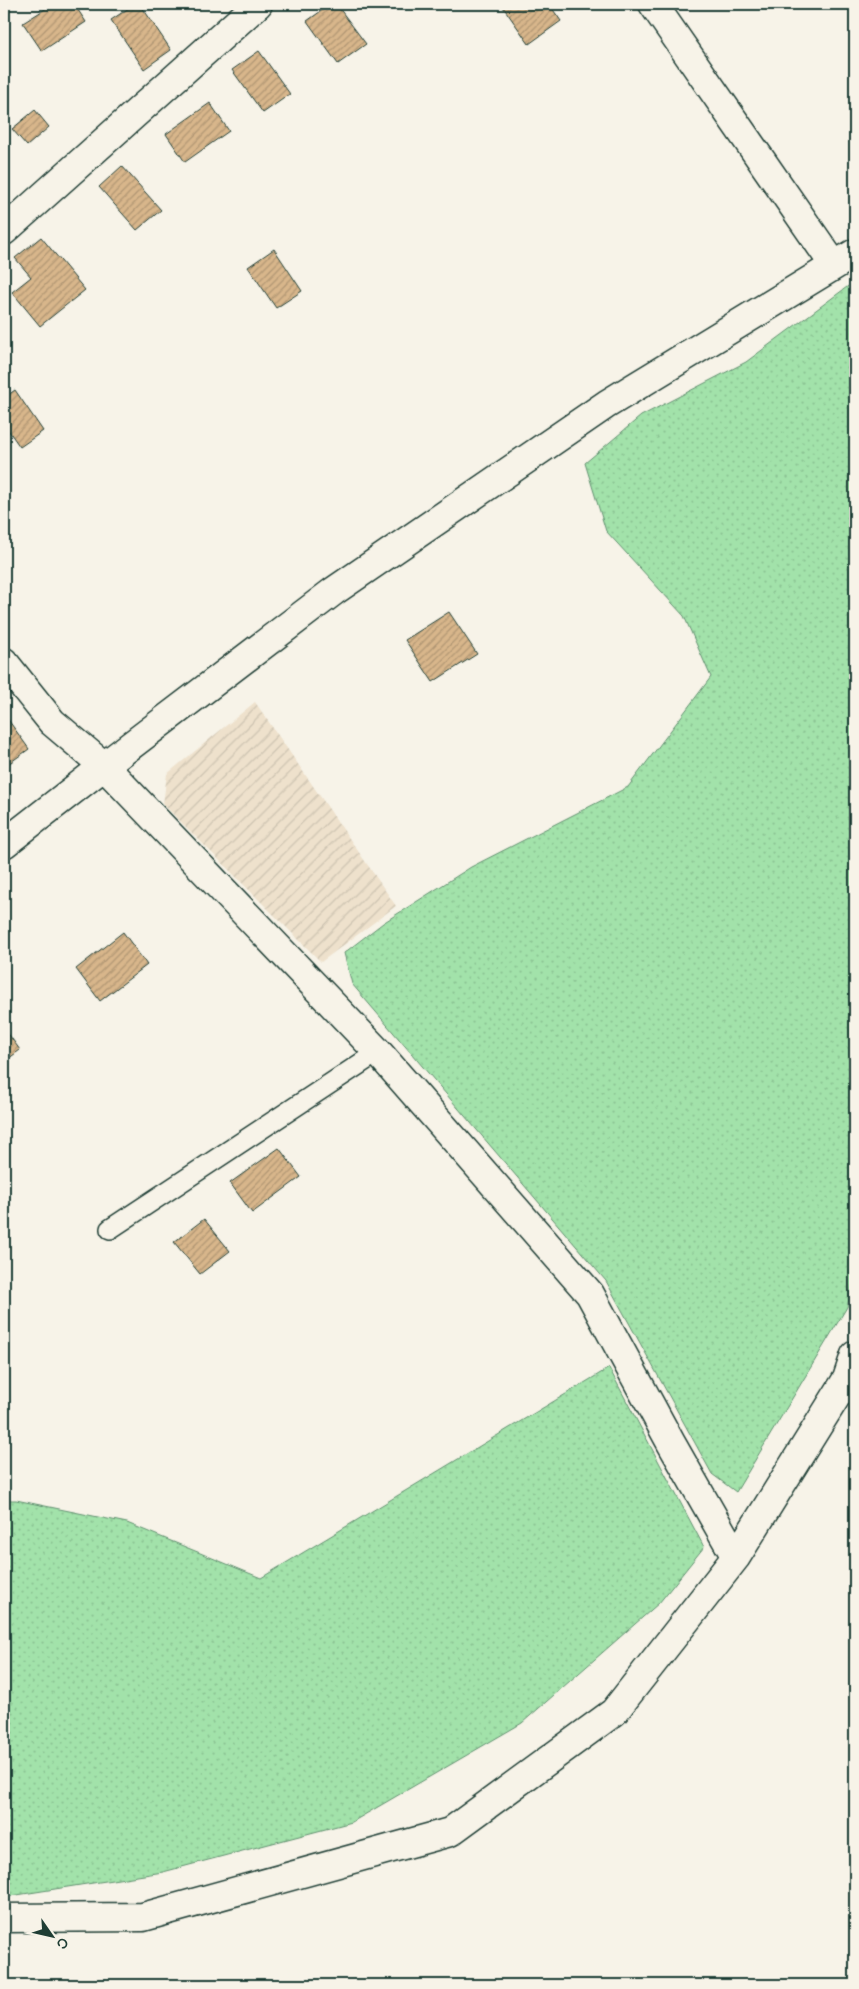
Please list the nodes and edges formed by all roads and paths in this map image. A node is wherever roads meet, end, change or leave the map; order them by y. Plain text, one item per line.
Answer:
1 (258, 4) edge
2 (653, 4) edge
3 (4, 231) edge
4 (844, 259) edge
5 (4, 662) edge
6 (104, 766) junction
7 (4, 844) edge
8 (378, 1052) junction
9 (110, 1228) dead end
10 (855, 1355) edge
11 (736, 1557) junction
12 (4, 1918) edge

1 - 3 street
2 - 4 street
4 - 6 street
5 - 6 street
6 - 7 street
6 - 8 street
8 - 9 lane
8 - 11 street
10 - 11 street
11 - 12 street

